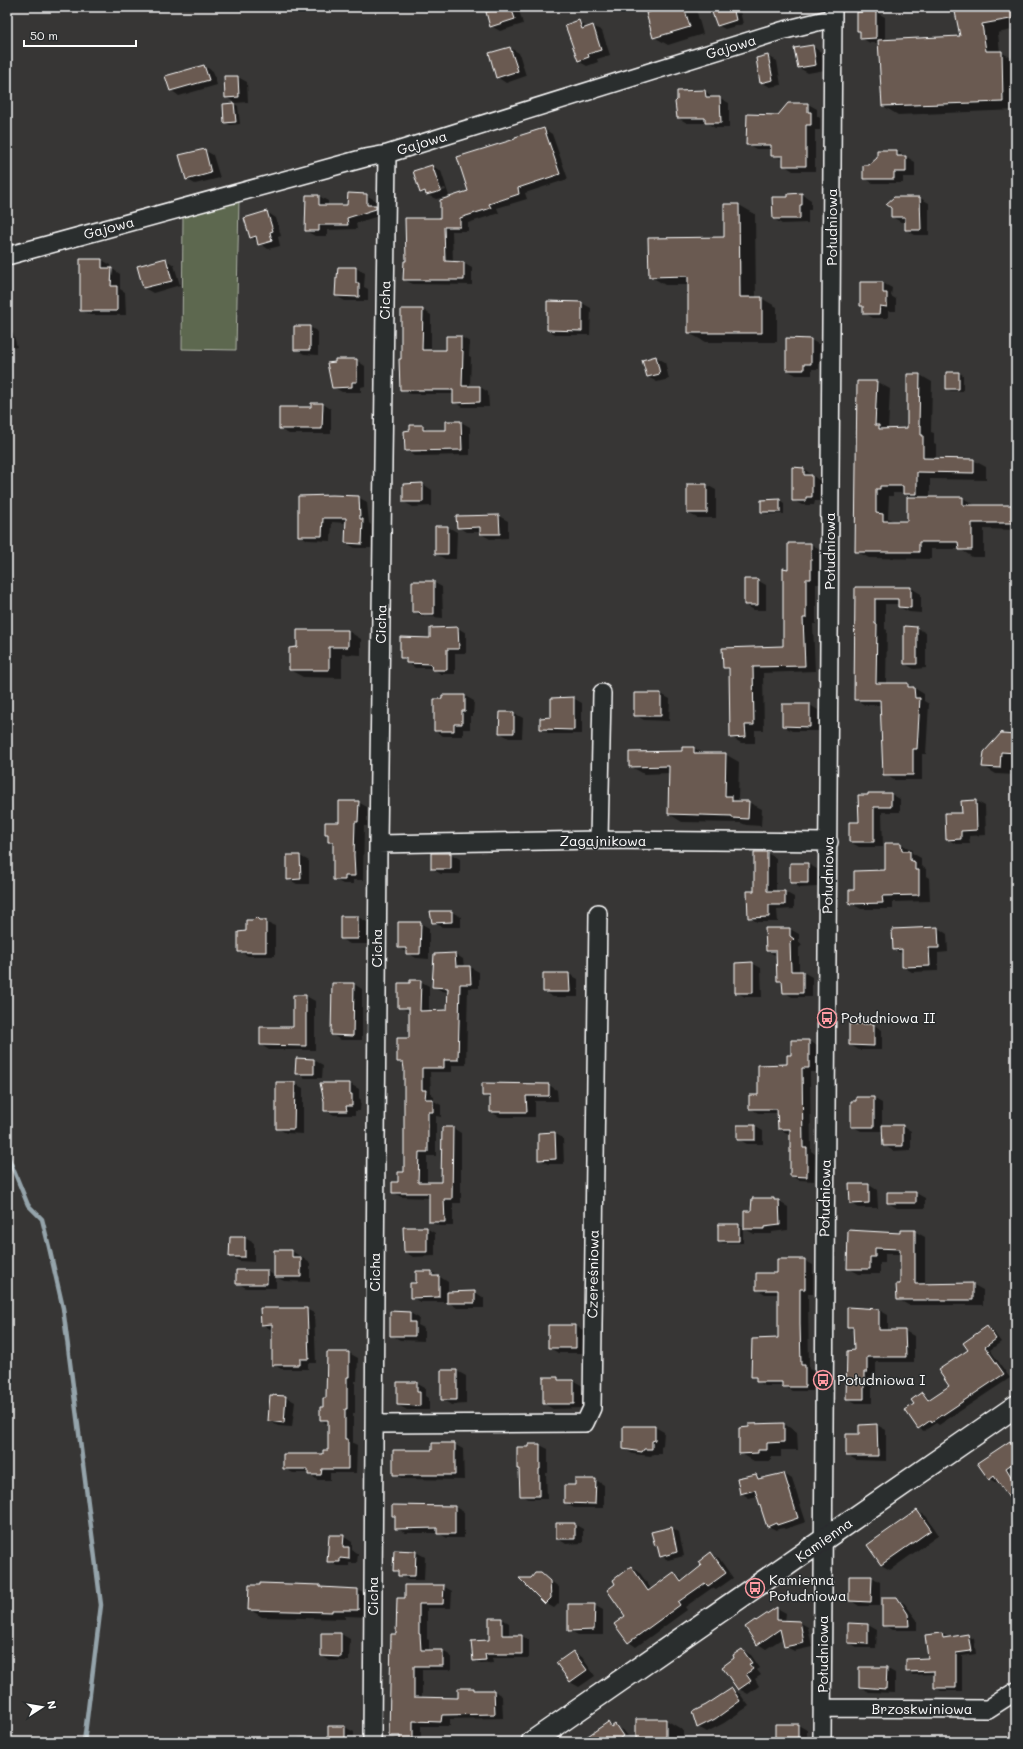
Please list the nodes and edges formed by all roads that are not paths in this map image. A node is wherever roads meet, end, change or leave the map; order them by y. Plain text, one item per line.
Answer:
1 (833, 12) edge
2 (387, 154) junction
3 (7, 256) edge
4 (602, 693) dead end
5 (599, 840) junction
6 (829, 842) junction
7 (378, 844) junction
8 (598, 913) dead end
9 (1016, 1406) edge
10 (374, 1424) junction
11 (823, 1540) junction
12 (1012, 1698) edge
13 (822, 1708) junction
14 (372, 1742) edge
15 (532, 1742) edge
16 (822, 1742) edge

1 - 2 street, Gajowa
1 - 6 street, Południowa
2 - 3 street, Gajowa
2 - 7 street, Cicha
4 - 5 street
5 - 6 street, Zagajnikowa
5 - 7 street, Zagajnikowa
6 - 11 street, Południowa
7 - 10 street, Cicha
8 - 10 street, Czereśniowa
9 - 11 street, Kamienna
10 - 14 street, Cicha
11 - 13 street, Południowa
11 - 15 street, Kamienna
12 - 13 street, Brzoskwiniowa
13 - 16 street, Południowa

